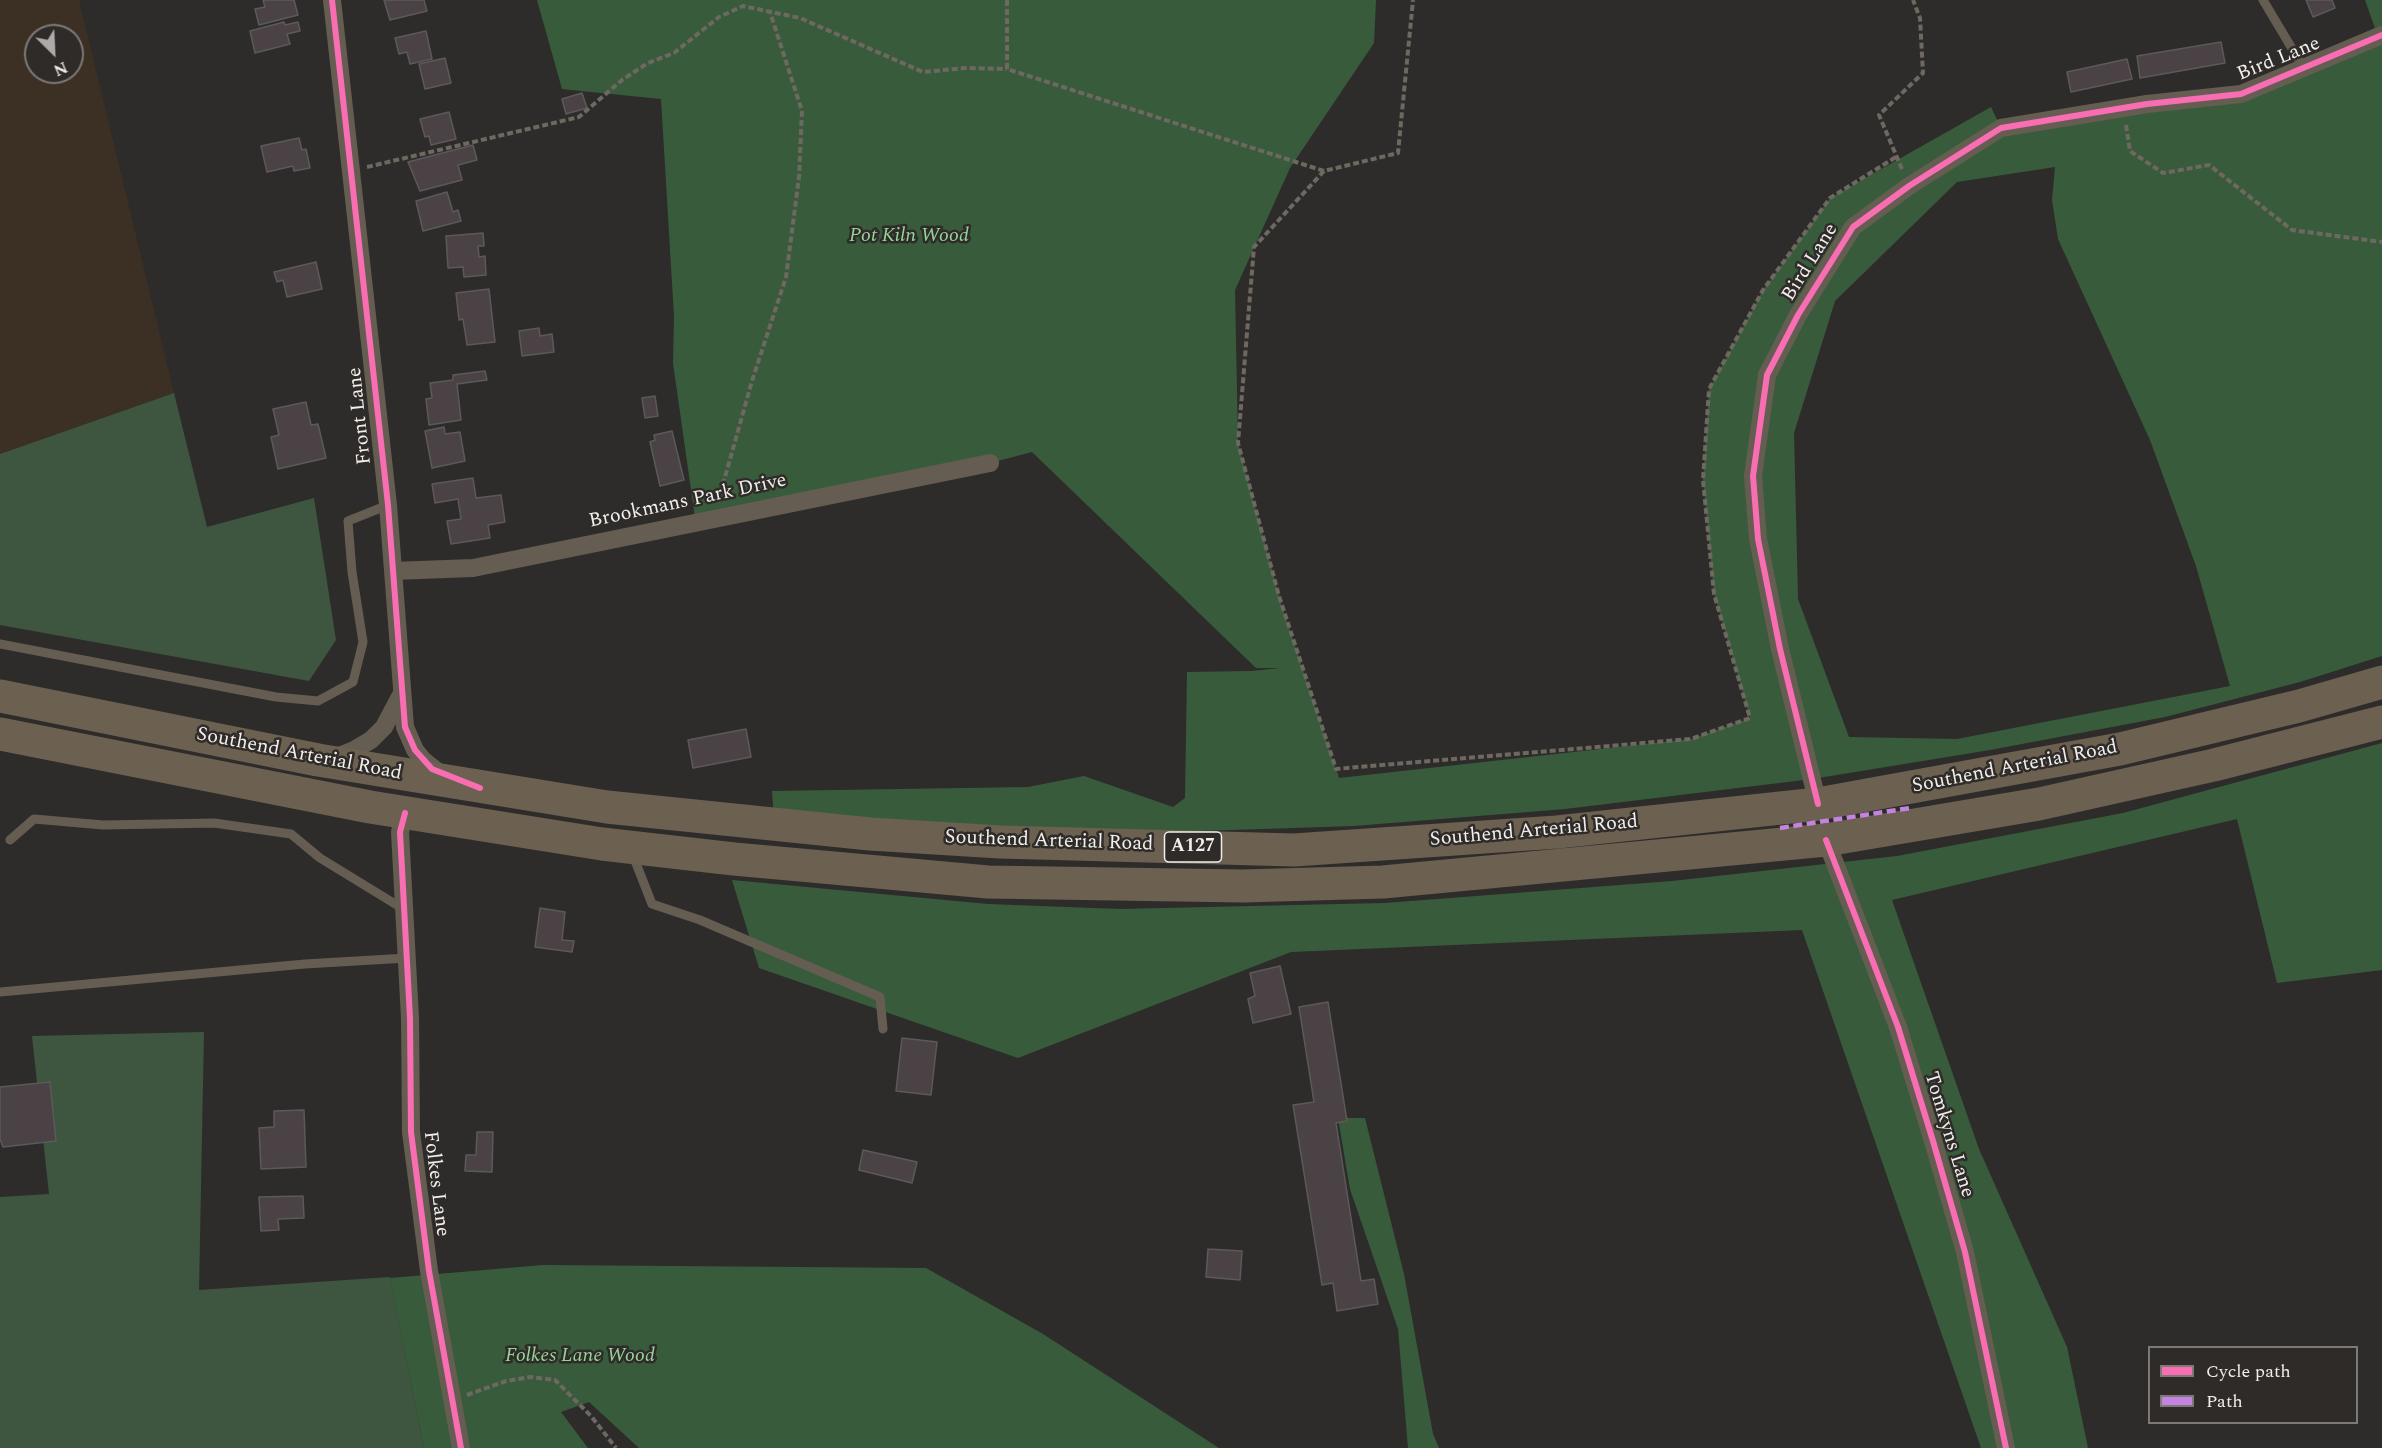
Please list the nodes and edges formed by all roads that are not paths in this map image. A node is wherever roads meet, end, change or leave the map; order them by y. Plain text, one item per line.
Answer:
1 (332, 0) edge
2 (2263, 0) edge
3 (2382, 35) edge
4 (2303, 68) junction
5 (990, 463) dead end
6 (388, 505) junction
7 (393, 571) junction
8 (0, 644) edge
9 (2382, 682) edge
10 (401, 693) junction
11 (0, 696) edge
12 (2382, 722) edge
13 (0, 734) edge
14 (318, 760) junction
15 (480, 788) junction
16 (1818, 804) junction
17 (405, 813) junction
18 (10, 840) dead end
19 (1827, 840) junction
20 (630, 847) junction
21 (405, 910) junction
22 (407, 958) junction
23 (0, 992) edge
24 (883, 1029) dead end
25 (461, 1448) edge
26 (2006, 1448) edge

1 - 6 street, Front Lane
2 - 4 lane
3 - 4 street, Bird Lane
4 - 16 street, Bird Lane
5 - 7 street, Brookmans Park Drive
6 - 7 street, Front Lane
6 - 8 lane
7 - 10 street, Front Lane
9 - 16 highway, Southend Arterial Road / A127
10 - 14 street
10 - 15 street, Front Lane
11 - 14 highway, Southend Arterial Road / A127
12 - 19 highway, Southend Arterial Road / A127
13 - 17 highway, Southend Arterial Road / A127
14 - 15 highway, Southend Arterial Road / A127
15 - 16 highway, Southend Arterial Road / A127
17 - 20 highway, Southend Arterial Road / A127
17 - 21 street, Folkes Lane
18 - 21 lane
19 - 20 highway, Southend Arterial Road / A127
19 - 26 street, Tomkyns Lane
20 - 24 lane
21 - 22 street, Folkes Lane
22 - 23 lane
22 - 25 street, Folkes Lane

